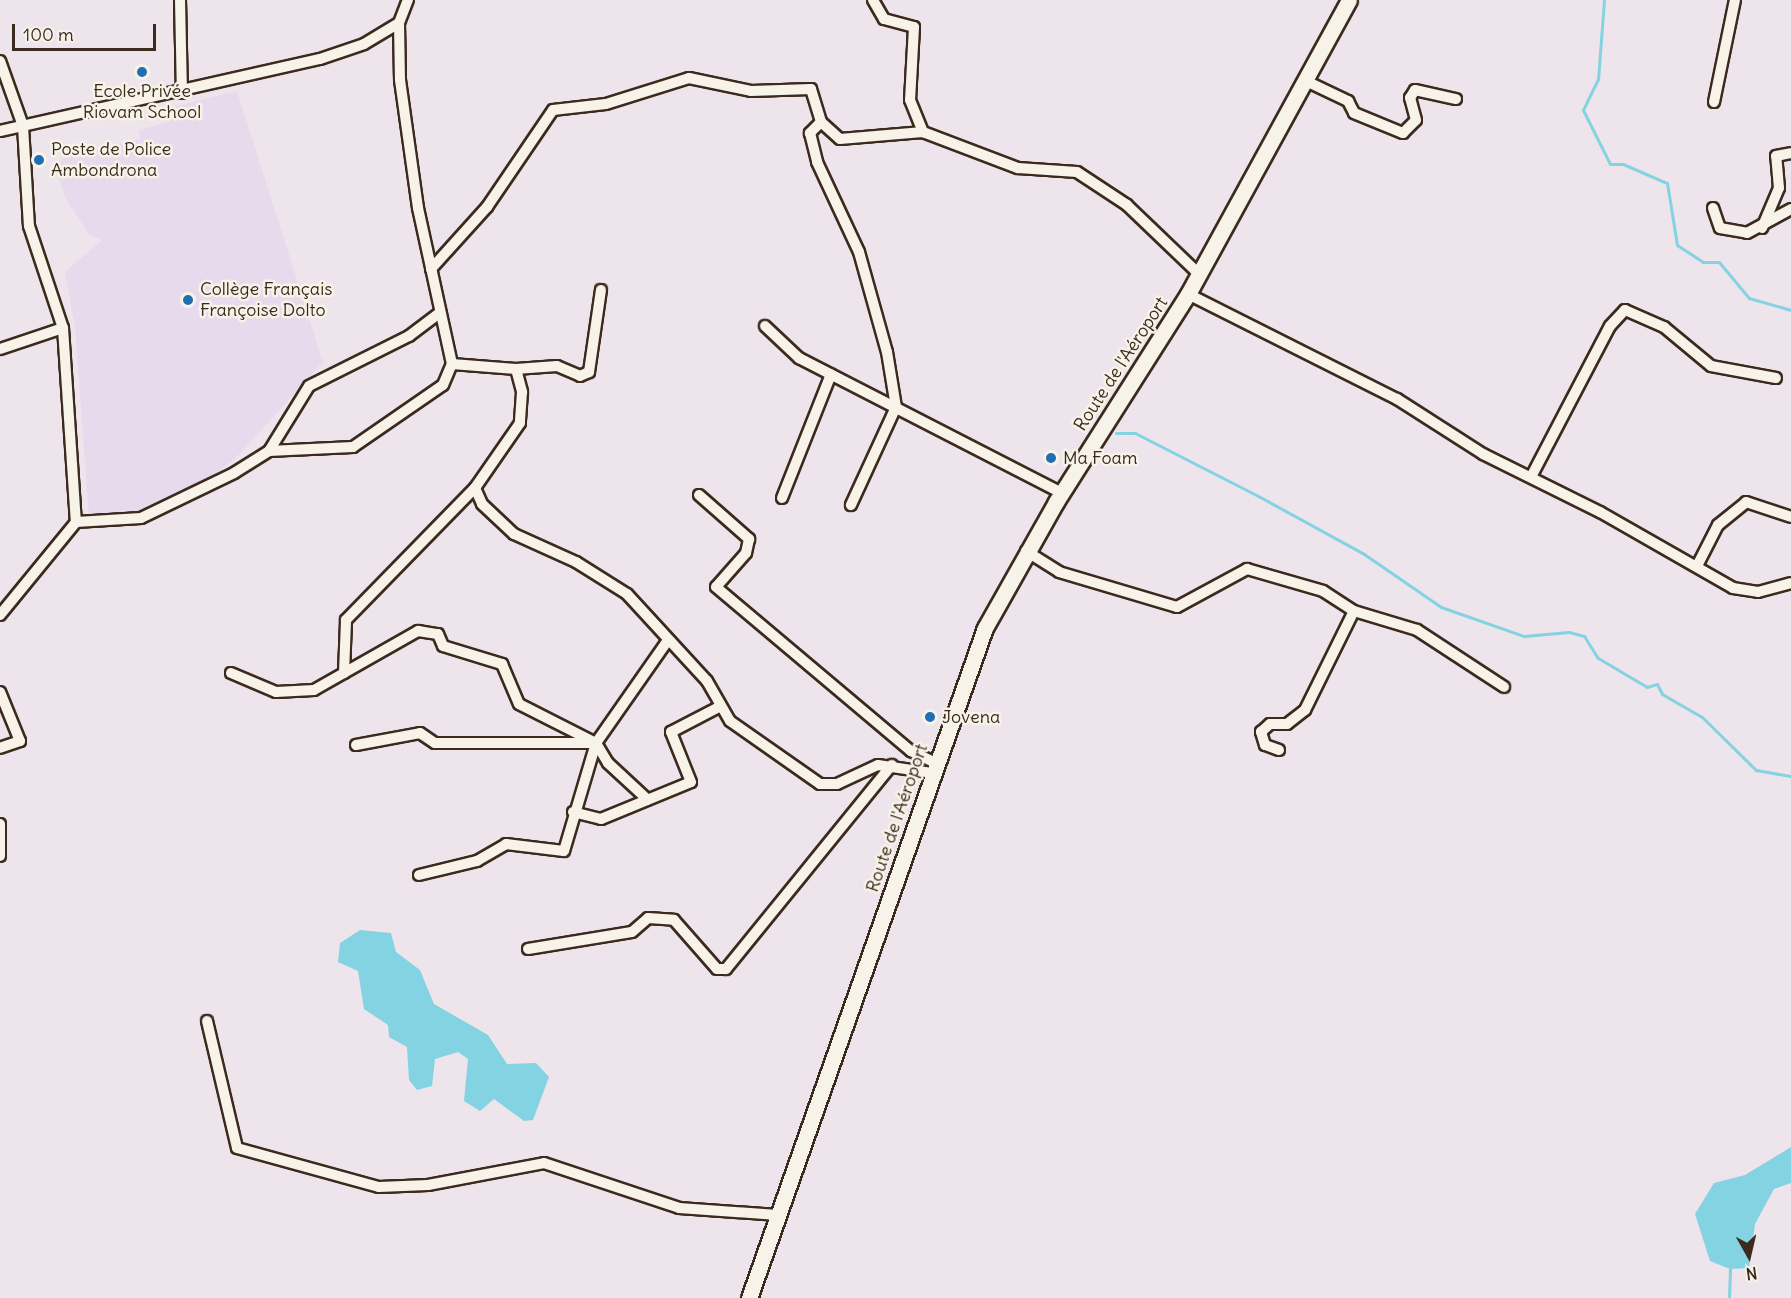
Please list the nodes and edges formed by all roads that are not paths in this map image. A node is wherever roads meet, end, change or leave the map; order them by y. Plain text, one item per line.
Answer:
1 (180, 0) edge
2 (408, 0) edge
3 (873, 0) edge
4 (1349, 0) edge
5 (1736, 0) edge
6 (399, 23) junction
7 (0, 61) edge
8 (1306, 81) junction
9 (182, 93) junction
10 (1456, 99) dead end
11 (1714, 102) dead end
12 (820, 122) junction
13 (23, 126) junction
14 (0, 131) edge
15 (923, 132) junction
16 (1791, 153) edge
17 (1713, 208) dead end
18 (1791, 209) edge
19 (1761, 229) junction
20 (431, 269) junction
21 (1200, 275) junction
22 (601, 290) dead end
23 (1188, 294) junction
24 (438, 314) junction
25 (765, 326) dead end
26 (63, 328) junction
27 (0, 349) edge
28 (452, 364) junction
29 (516, 369) junction
30 (831, 374) junction
31 (1776, 378) dead end
32 (896, 407) junction
33 (269, 451) junction
34 (1531, 477) junction
35 (475, 488) junction
36 (1062, 493) junction
37 (699, 495) dead end
38 (782, 498) dead end
39 (851, 505) dead end
40 (1791, 517) edge
41 (76, 522) junction
42 (1026, 551) junction
43 (1697, 566) junction
44 (1791, 583) edge
45 (1354, 610) junction
46 (0, 615) edge
47 (668, 640) junction
48 (231, 673) dead end
49 (344, 674) junction
50 (1504, 687) dead end
51 (0, 692) edge
52 (721, 706) junction
53 (596, 742) junction
54 (356, 745) dead end
55 (0, 748) edge
56 (1279, 750) dead end
57 (892, 765) junction
58 (934, 768) junction
59 (648, 800) junction
60 (573, 812) junction
61 (0, 824) edge
62 (0, 856) edge
63 (419, 875) dead end
64 (528, 949) dead end
65 (207, 1021) dead end
66 (778, 1215) junction
67 (749, 1298) edge

1 - 9 street
2 - 6 street
3 - 15 street
4 - 8 main road, Route de l'Aéroport
5 - 11 street
6 - 9 street
6 - 20 street
7 - 13 street
8 - 10 street
8 - 21 main road, Route de l'Aéroport
9 - 13 street
12 - 15 street
12 - 20 street
12 - 32 street
13 - 14 street
13 - 26 street
15 - 21 street
16 - 19 street
17 - 19 street
18 - 19 street
20 - 24 street
21 - 23 main road, Route de l'Aéroport
22 - 29 street
23 - 34 street
23 - 36 main road, Route de l'Aéroport
24 - 28 street
24 - 33 street
25 - 30 street
26 - 27 street
26 - 41 street
28 - 29 street
28 - 33 street
29 - 35 street
30 - 32 street
30 - 38 street
31 - 34 street
32 - 36 street
32 - 39 street
33 - 41 street
34 - 43 street
35 - 47 street
35 - 49 street
36 - 42 main road, Route de l'Aéroport
37 - 58 street
40 - 43 street
41 - 46 street
42 - 45 street
42 - 58 main road, Route de l'Aéroport
43 - 44 street
45 - 50 street
45 - 56 street
47 - 52 street
47 - 53 street
48 - 49 street
49 - 53 street
51 - 55 street
52 - 57 street
52 - 59 street
53 - 54 street
53 - 59 street
53 - 60 street
57 - 58 street
57 - 64 street
58 - 66 main road, Route de l'Aéroport
59 - 60 street
60 - 63 street
61 - 62 street
65 - 66 street
66 - 67 main road, Route de l'Aéroport

